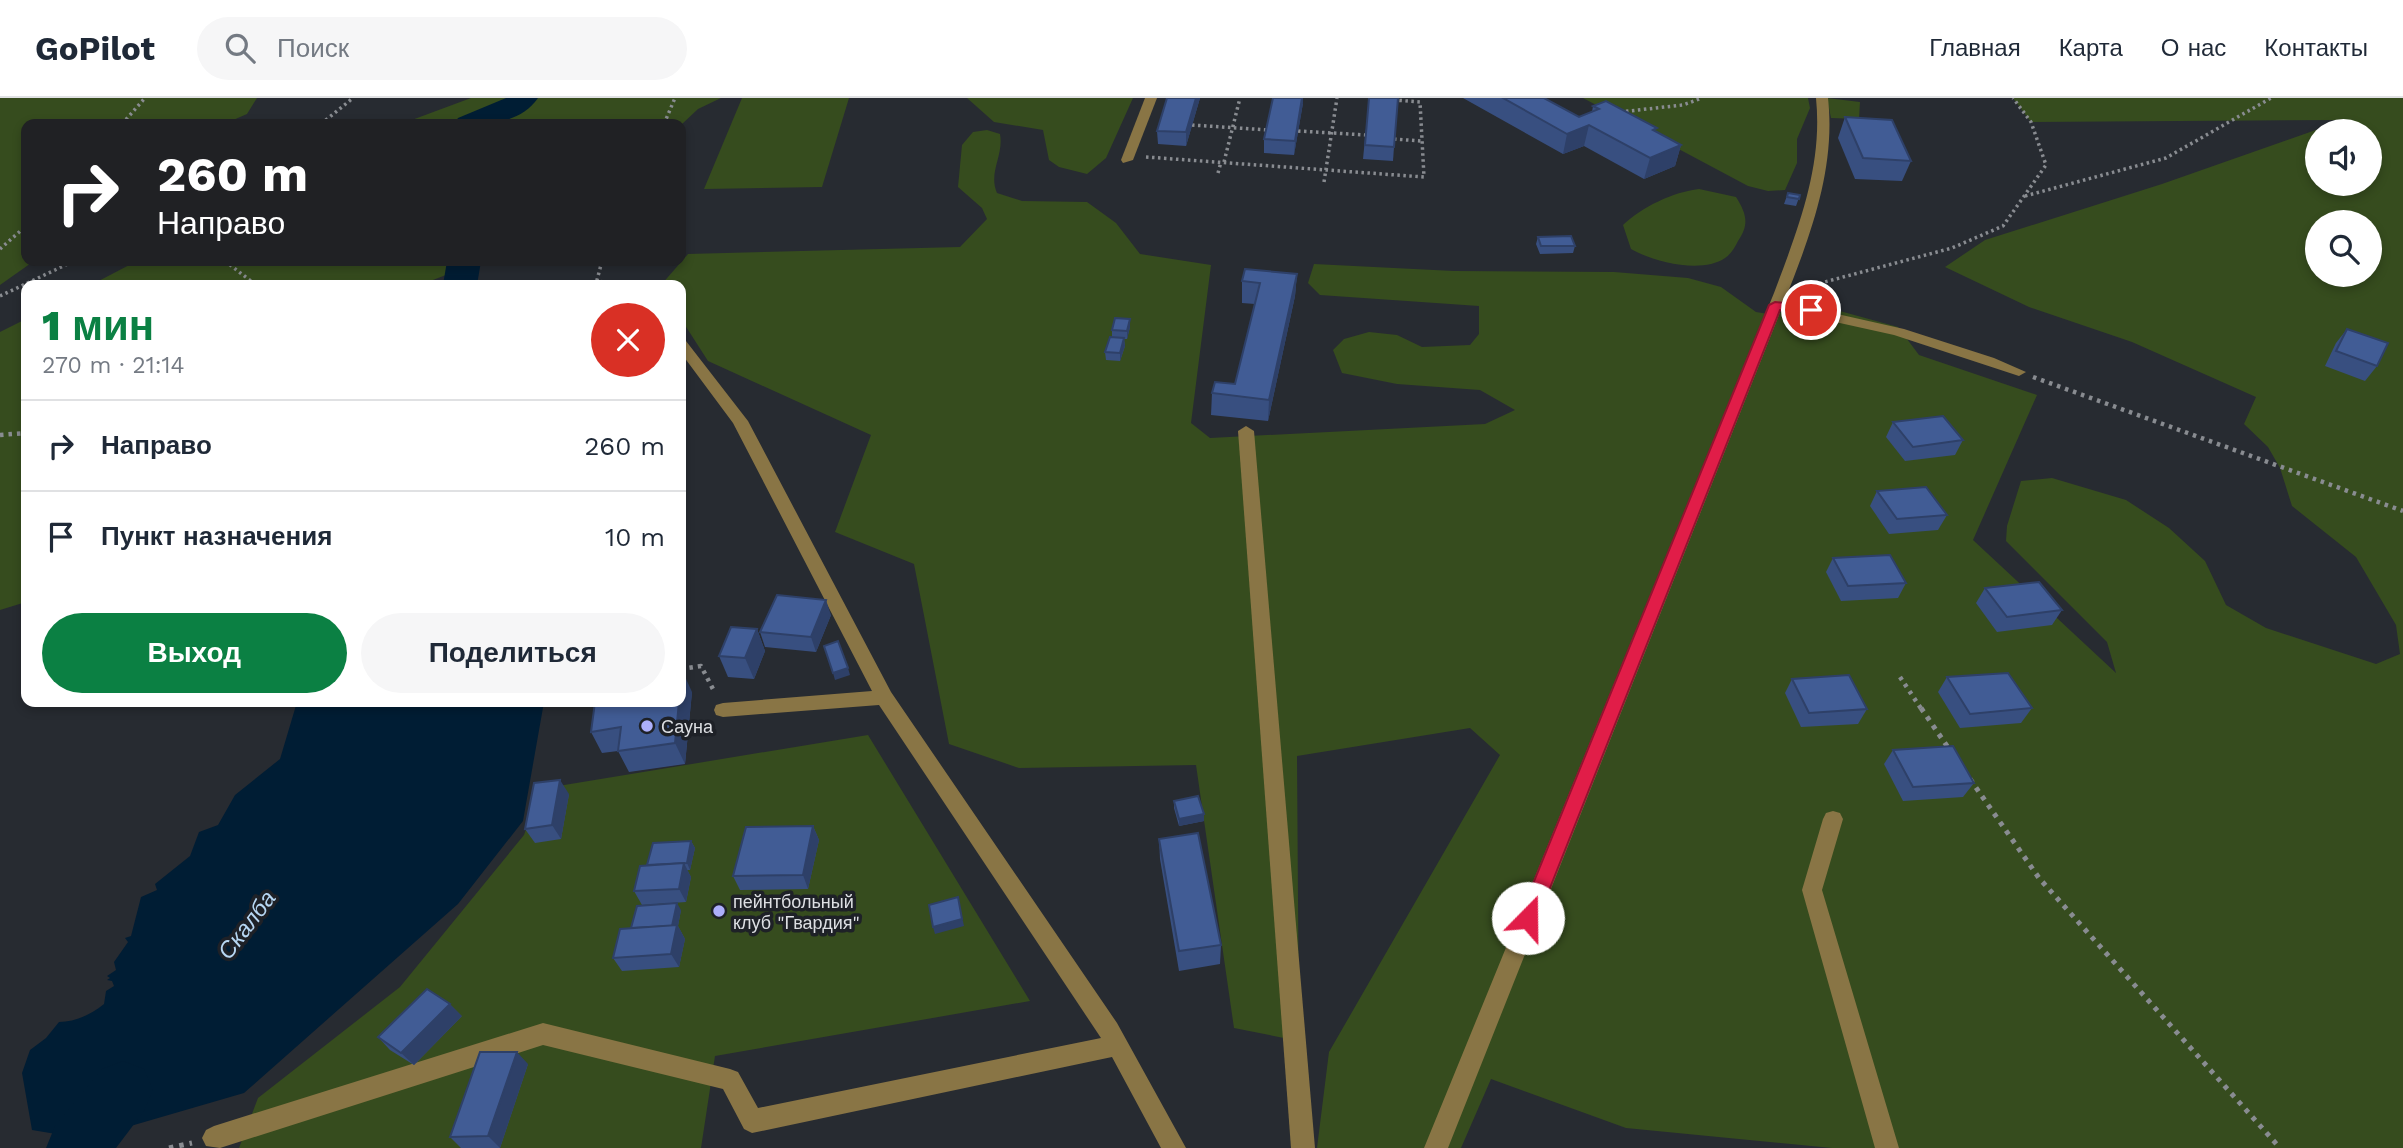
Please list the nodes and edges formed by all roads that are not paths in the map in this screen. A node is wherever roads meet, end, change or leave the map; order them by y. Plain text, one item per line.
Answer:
1 (1151, 98) edge
2 (1822, 98) edge
3 (1128, 158) road end
4 (1778, 299) junction
5 (686, 351) edge
6 (2019, 372) road end
7 (1246, 431) dead end
8 (884, 697) junction
9 (723, 710) road end
10 (1833, 819) dead end
11 (1118, 1045) junction
12 (214, 1138) dead end
13 (1174, 1148) edge
14 (1303, 1148) edge
15 (1436, 1148) edge
16 (1888, 1148) edge

1 - 3 lane
2 - 4 lane
4 - 6 lane
4 - 15 lane
5 - 8 lane
7 - 14 lane
8 - 9 lane
8 - 11 lane
10 - 16 lane
11 - 12 lane
11 - 13 lane

